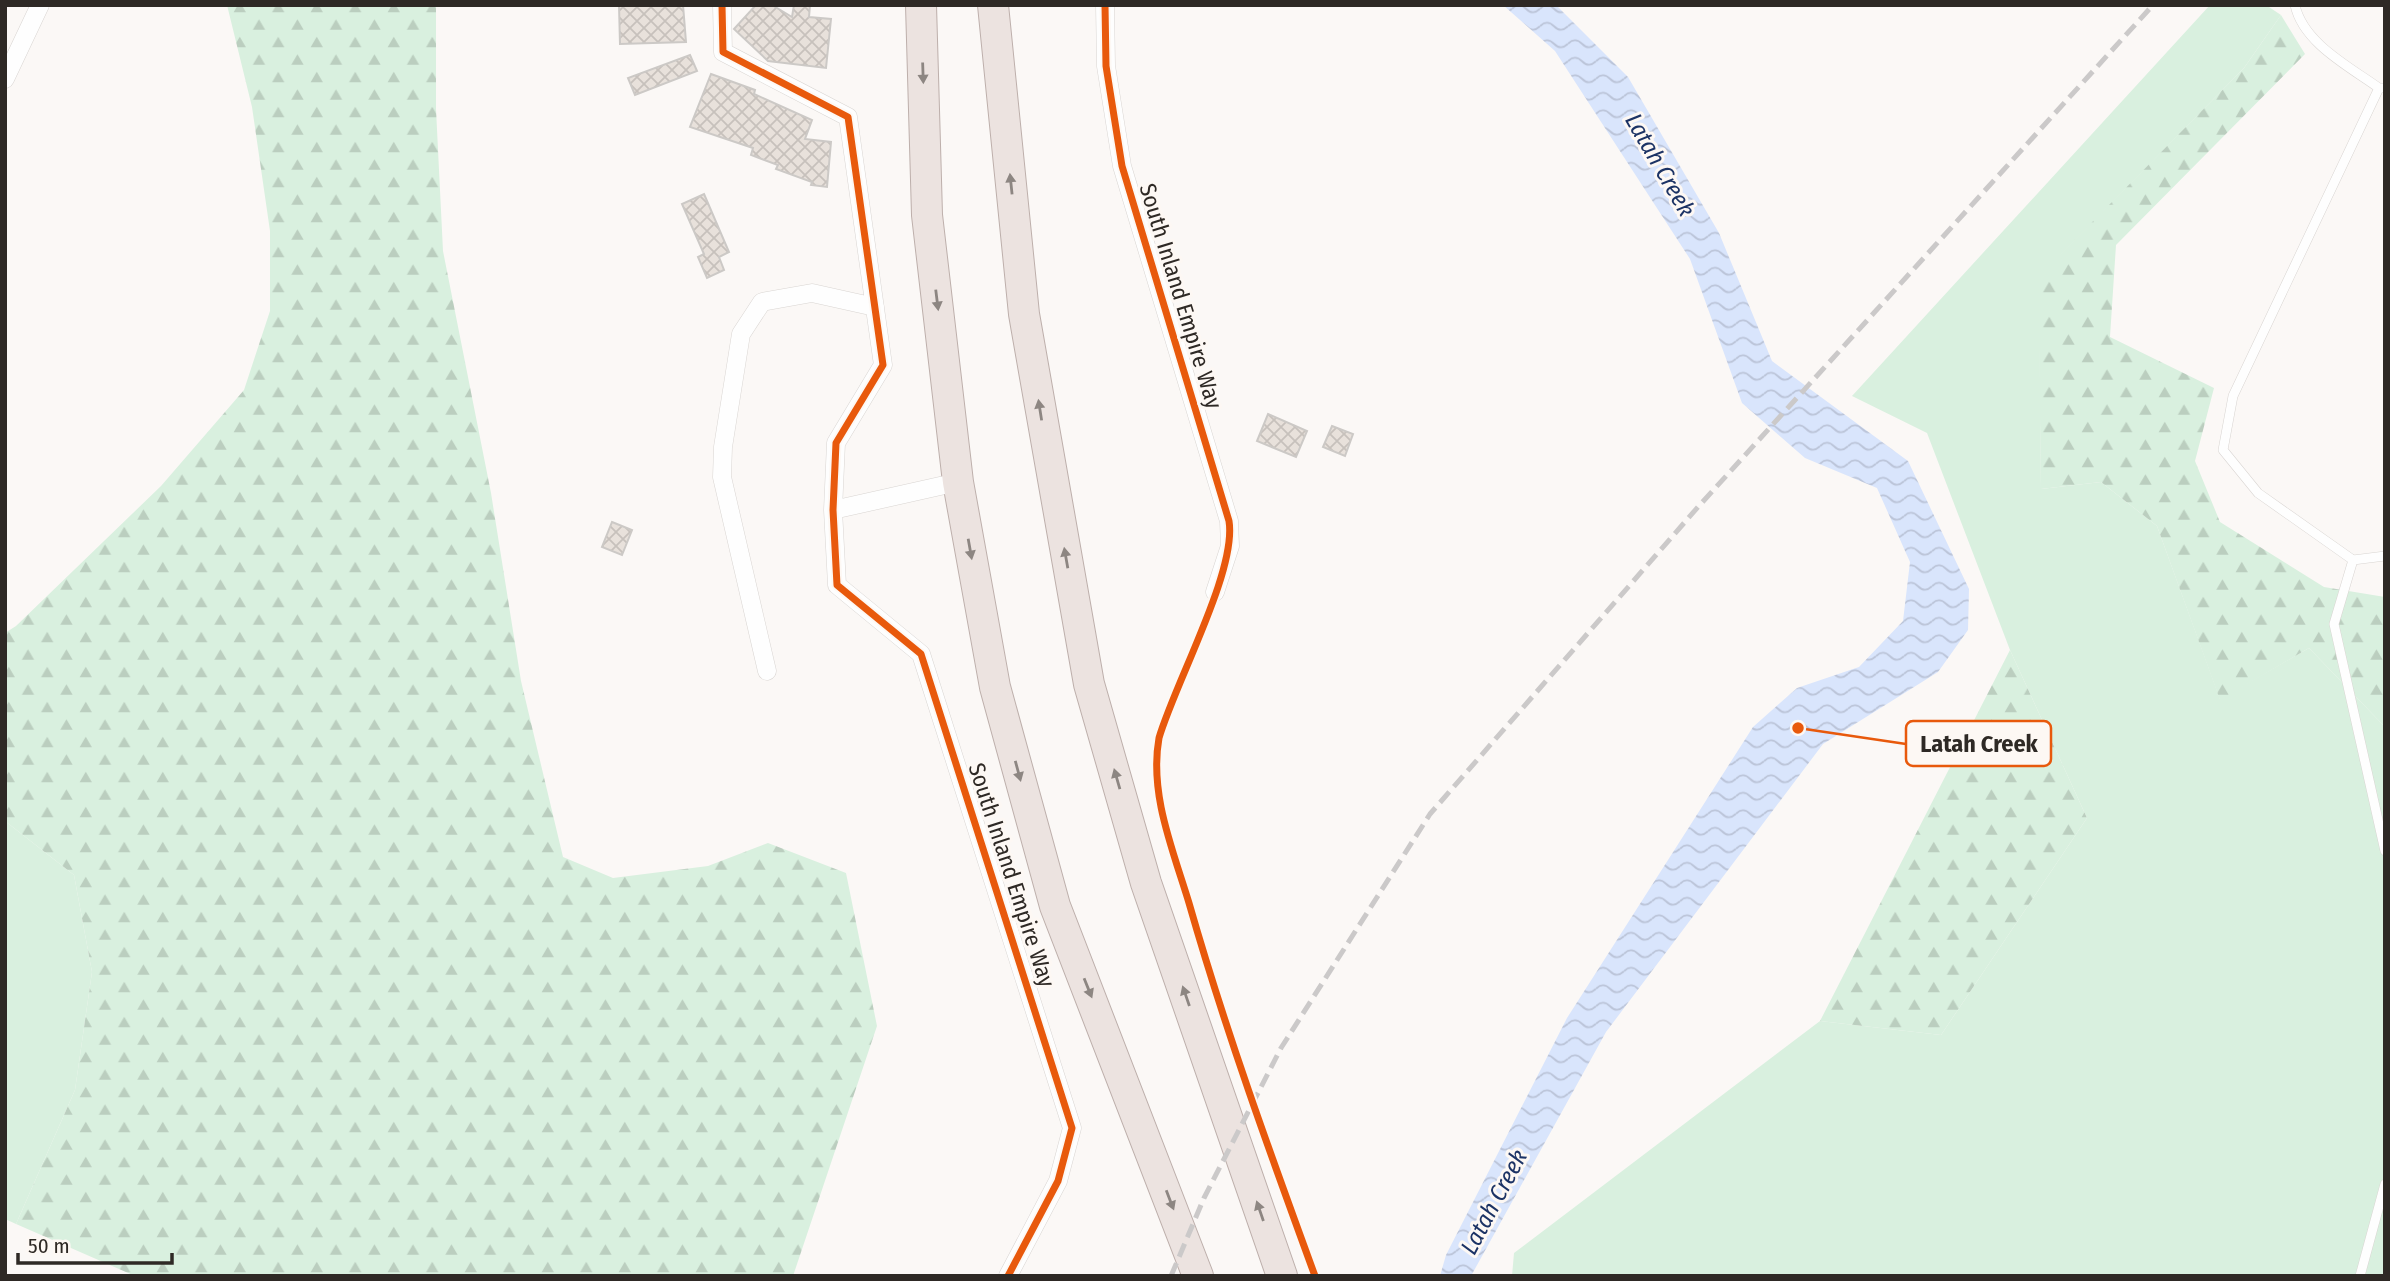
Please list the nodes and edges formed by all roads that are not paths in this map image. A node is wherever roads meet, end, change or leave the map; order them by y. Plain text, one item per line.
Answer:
1 (40, 5) edge
2 (722, 5) edge
3 (921, 5) edge
4 (993, 5) edge
5 (1105, 5) edge
6 (2295, 5) edge
7 (5, 79) edge
8 (2382, 88) edge
9 (875, 307) junction
10 (958, 482) junction
11 (833, 510) junction
12 (2385, 556) edge
13 (2353, 560) junction
14 (1215, 592) dead end
15 (767, 671) dead end
16 (2385, 851) edge
17 (2385, 1184) edge
18 (1008, 1276) edge
19 (1198, 1276) edge
20 (1282, 1276) edge
21 (2360, 1276) edge

1 - 7 street
2 - 9 street, South Inland Empire Way
3 -> 10 highway
20 -> 4 highway
5 - 14 street, South Inland Empire Way
6 - 8 lane
8 - 13 lane
9 - 11 street, South Inland Empire Way
9 - 15 street
10 - 11 street
10 -> 19 highway
11 - 18 street, South Inland Empire Way
12 - 13 lane
13 - 16 lane
17 - 21 lane

